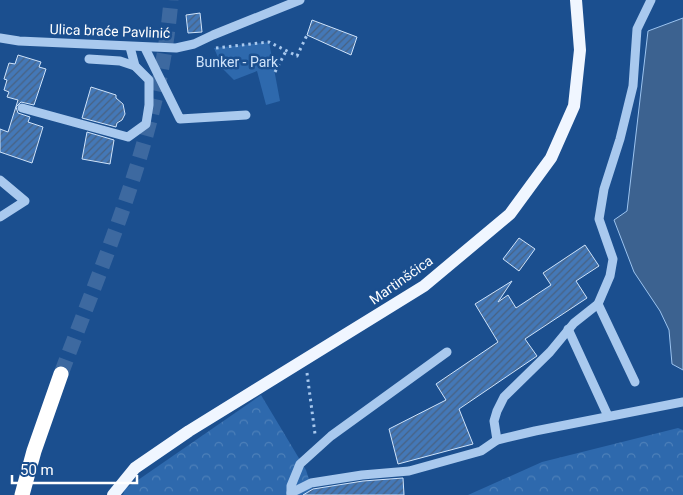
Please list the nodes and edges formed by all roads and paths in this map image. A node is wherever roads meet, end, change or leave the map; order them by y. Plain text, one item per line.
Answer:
1 (300, 0) edge
2 (576, 0) edge
3 (651, 0) edge
4 (307, 35) dead end
5 (0, 38) edge
6 (194, 44) junction
7 (130, 47) junction
8 (146, 48) junction
9 (286, 51) junction
10 (89, 59) dead end
11 (135, 66) junction
12 (275, 72) dead end
13 (22, 108) dead end
14 (246, 115) dead end
15 (0, 180) edge
16 (0, 217) edge
17 (598, 304) junction
18 (568, 330) junction
19 (319, 352) junction
20 (447, 352) dead end
21 (61, 374) tunnel mouth
22 (635, 382) dead end
23 (683, 402) edge
24 (608, 416) junction
25 (497, 440) junction
26 (315, 452) junction
27 (291, 494) edge
28 (22, 495) edge
29 (113, 495) edge

1 - 6 street, Ulica braće Pavlinić
2 - 19 main road, Martinšćica
3 - 17 street
4 - 9 path
5 - 7 street, Ulica braće Pavlinić
6 - 8 street, Ulica braće Pavlinić
6 - 9 path
7 - 8 street, Ulica braće Pavlinić
7 - 11 street
8 - 14 street
9 - 12 path
10 - 11 street
11 - 13 street
15 - 16 street
17 - 18 street
17 - 22 street
18 - 24 street
18 - 25 street
19 - 26 path
19 - 29 main road, Martinšćica
20 - 26 street
21 - 28 highway
23 - 24 street
24 - 25 street
25 - 27 street
26 - 27 street

